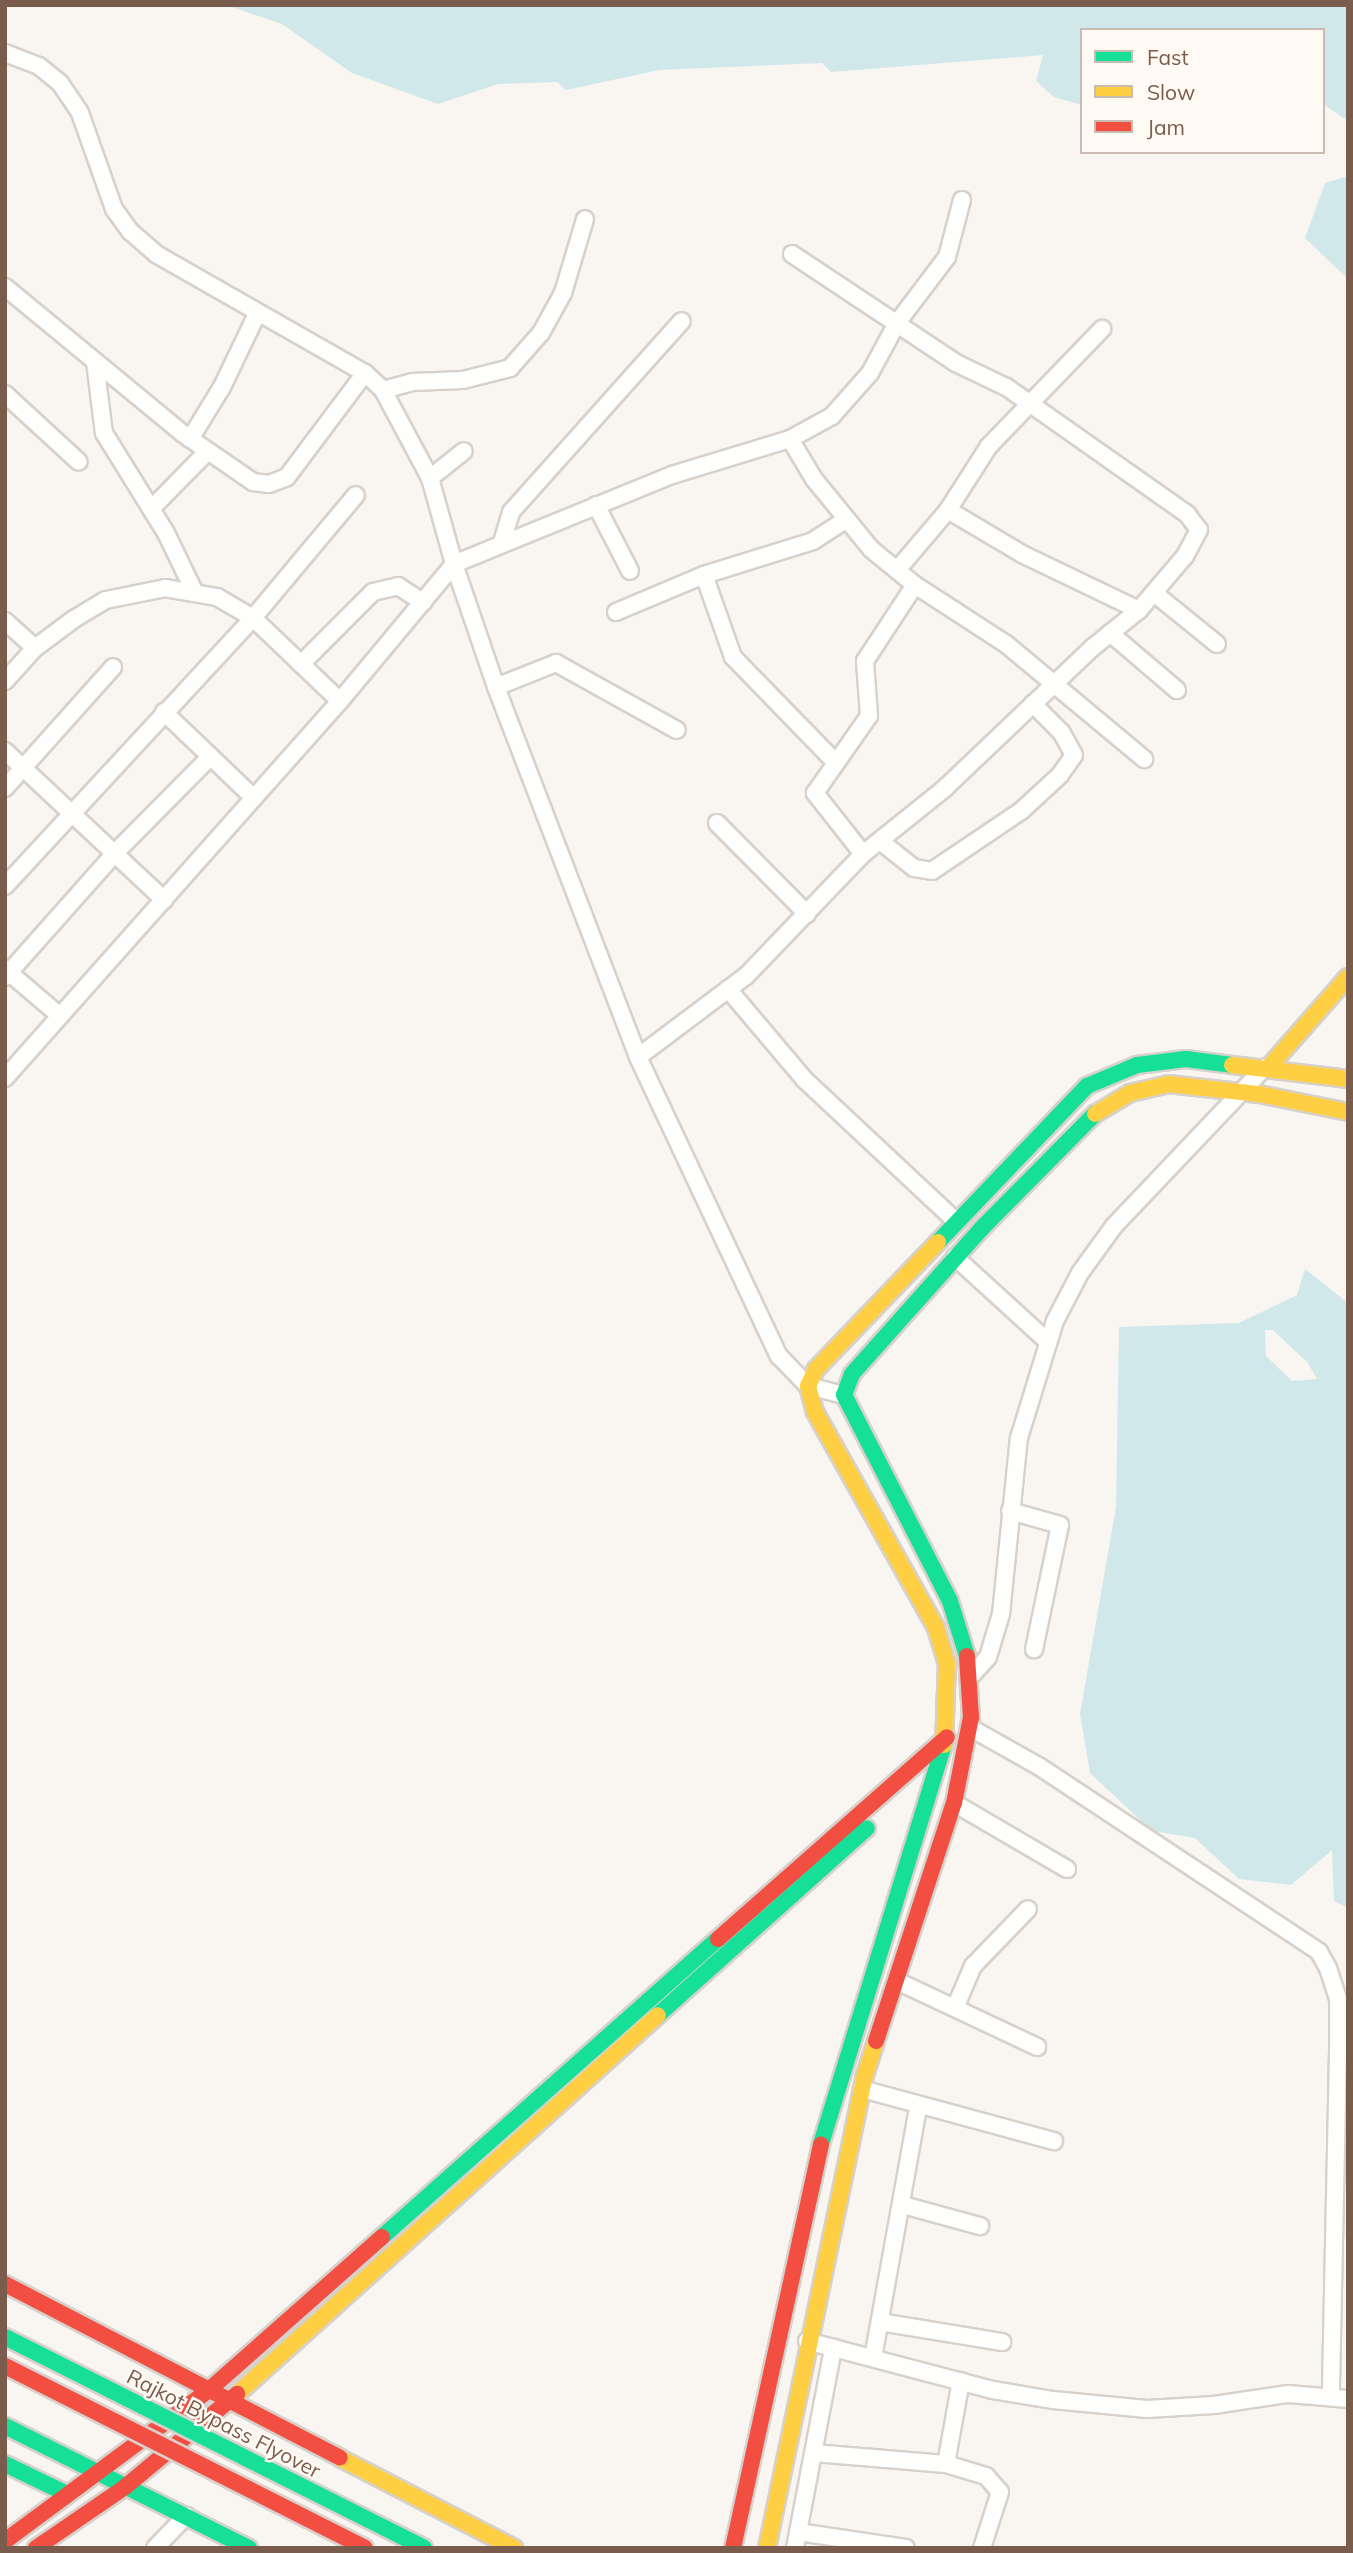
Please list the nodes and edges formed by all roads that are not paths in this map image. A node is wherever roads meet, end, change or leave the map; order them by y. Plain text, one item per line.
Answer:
1 (5, 53) edge
2 (962, 200) dead end
3 (585, 219) dead end
4 (792, 254) dead end
5 (5, 287) edge
6 (257, 314) junction
7 (682, 321) dead end
8 (897, 323) junction
9 (1102, 329) dead end
10 (95, 362) junction
11 (365, 373) junction
12 (383, 390) junction
13 (5, 394) edge
14 (1027, 405) junction
15 (190, 439) junction
16 (790, 439) junction
17 (207, 452) junction
18 (464, 452) dead end
19 (79, 462) dead end
20 (430, 478) junction
21 (356, 495) dead end
22 (596, 505) junction
23 (151, 509) junction
24 (948, 510) junction
25 (845, 520) junction
26 (502, 542) junction
27 (454, 564) junction
28 (897, 570) junction
29 (630, 571) dead end
30 (704, 575) junction
31 (915, 585) junction
32 (194, 591) junction
33 (1154, 593) junction
34 (423, 602) junction
35 (1139, 610) junction
36 (616, 612) dead end
37 (253, 618) junction
38 (5, 621) edge
39 (1110, 633) junction
40 (1217, 644) dead end
41 (35, 648) junction
42 (301, 664) junction
43 (113, 667) dead end
44 (5, 681) edge
45 (496, 687) junction
46 (1053, 687) junction
47 (1177, 690) dead end
48 (340, 701) junction
49 (1033, 704) junction
50 (163, 712) junction
51 (677, 730) dead end
52 (5, 751) edge
53 (211, 756) junction
54 (1144, 759) dead end
55 (835, 762) junction
56 (24, 768) junction
57 (5, 788) edge
58 (254, 798) junction
59 (72, 810) junction
60 (717, 823) dead end
61 (880, 841) junction
62 (115, 853) junction
63 (863, 854) junction
64 (5, 886) edge
65 (164, 901) junction
66 (807, 914) junction
67 (6, 973) edge
68 (1348, 977) edge
69 (728, 989) junction
70 (60, 1016) junction
71 (638, 1057) junction
72 (1266, 1068) junction
73 (5, 1078) edge
74 (1348, 1079) edge
75 (1242, 1092) junction
76 (1348, 1112) edge
77 (956, 1221) junction
78 (955, 1257) junction
79 (1047, 1341) junction
80 (808, 1386) junction
81 (844, 1395) junction
82 (1010, 1511) junction
83 (1034, 1649) dead end
84 (971, 1676) junction
85 (969, 1728) junction
86 (947, 1737) junction
87 (939, 1764) junction
88 (954, 1803) junction
89 (1067, 1869) dead end
90 (1028, 1909) dead end
91 (897, 1981) junction
92 (955, 2008) junction
93 (1037, 2047) dead end
94 (862, 2089) junction
95 (918, 2107) junction
96 (1054, 2141) dead end
97 (903, 2205) junction
98 (979, 2226) dead end
99 (1342, 2246) edge
100 (5, 2284) edge
101 (880, 2322) junction
102 (5, 2337) edge
103 (807, 2342) junction
104 (1002, 2342) dead end
105 (833, 2348) junction
106 (873, 2358) junction
107 (5, 2366) edge
108 (961, 2381) junction
109 (209, 2390) junction
110 (1331, 2396) junction
111 (1348, 2399) edge
112 (229, 2401) junction
113 (5, 2426) edge
114 (814, 2453) junction
115 (5, 2464) edge
116 (946, 2464) junction
117 (97, 2472) junction
118 (125, 2487) junction
119 (68, 2494) junction
120 (187, 2516) junction
121 (796, 2540) edge
122 (5, 2541) edge
123 (36, 2548) edge
124 (155, 2548) edge
125 (249, 2548) edge
126 (365, 2548) edge
127 (424, 2548) edge
128 (514, 2548) edge
129 (733, 2548) edge
130 (767, 2548) edge
131 (906, 2548) edge
132 (982, 2548) edge

1 - 6 street
2 - 8 street
3 - 12 street
4 - 8 street
5 - 10 street
6 - 11 street
6 - 15 street
7 - 26 street
8 - 14 street
8 - 16 street
9 - 14 street
10 - 15 street
10 - 23 street
11 - 12 street
11 - 17 street
12 - 20 street
13 - 19 street
14 - 24 street
14 - 33 street
15 - 17 street
16 - 22 street
16 - 25 street
17 - 23 street
18 - 20 street
20 - 27 street
21 - 37 street
22 - 26 street
22 - 29 street
23 - 32 street
24 - 28 street
24 - 35 street
25 - 28 street
25 - 30 street
26 - 27 street
27 - 34 street
27 - 45 street
28 - 31 street
30 - 36 street
30 - 55 street
31 - 46 street
31 - 55 street
32 - 37 street
32 - 41 street
33 - 35 street
33 - 40 street
34 - 42 street
34 - 48 street
35 - 39 street
37 - 42 street
37 - 50 street
38 - 41 street
39 - 46 street
39 - 47 street
41 - 44 street
42 - 48 street
43 - 56 street
45 - 51 street
45 - 71 street
46 - 49 street
46 - 54 street
48 - 58 street
49 - 61 street
49 - 61 street
50 - 53 street
50 - 59 street
52 - 56 street
53 - 58 street
53 - 62 street
55 - 63 street
56 - 57 street
56 - 59 street
58 - 65 street
59 - 62 street
59 - 64 street
60 - 66 street
61 - 63 street
62 - 65 street
62 - 67 street
63 - 66 street
65 - 70 street
66 - 69 street
67 - 70 street
68 - 72 main road
69 - 71 street
69 - 77 street
70 - 73 street
71 - 80 street
72 - 74 main road
72 - 75 street
72 - 77 main road
75 - 76 main road
75 - 78 main road
75 - 79 street
77 - 80 main road
78 - 79 street
78 - 81 main road
79 - 82 street
80 - 81 street
80 - 86 main road
81 - 84 main road
82 - 83 street
82 - 84 street
84 - 85 main road
85 - 86 main road
85 - 87 main road
85 - 88 main road
85 - 99 street
86 - 87 main road
86 - 109 main road
87 - 112 main road
87 - 129 main road
88 - 89 street
88 - 91 main road
90 - 92 street
91 - 92 street
91 - 94 main road
92 - 93 street
94 - 95 street
94 - 103 main road
95 - 96 street
95 - 97 street
97 - 98 street
97 - 101 street
99 - 110 street
100 - 109 main road
101 - 104 street
101 - 106 street
102 - 127 main road, Rajkot Bypass Flyover, bridge
103 - 105 street
103 - 130 main road
105 - 106 street
105 - 114 street
106 - 108 street
107 - 126 main road, bridge
108 - 110 street
108 - 116 street
109 - 112 main road
109 - 117 main road
110 - 111 street
112 - 118 main road
112 - 128 main road
113 - 117 main road
114 - 116 street
114 - 121 street
115 - 119 main road
116 - 132 street
117 - 118 main road
117 - 119 main road
118 - 120 main road
118 - 123 main road
119 - 122 main road
120 - 124 street
120 - 125 main road
121 - 131 street

